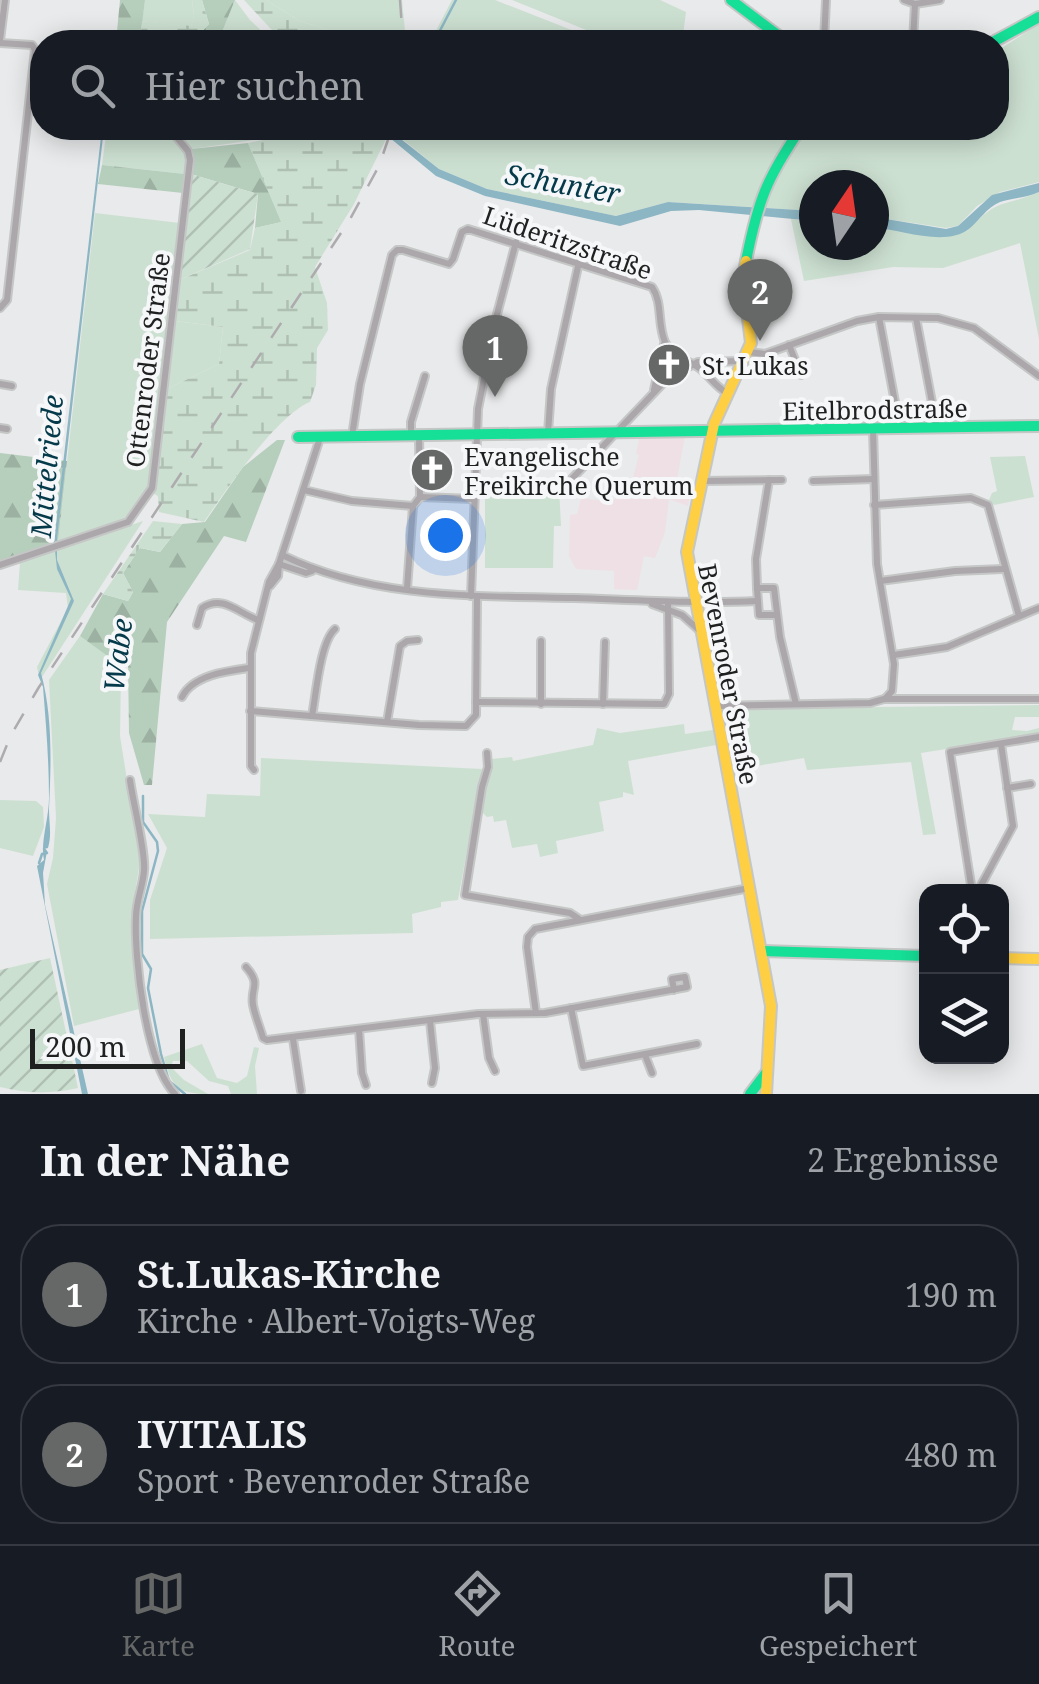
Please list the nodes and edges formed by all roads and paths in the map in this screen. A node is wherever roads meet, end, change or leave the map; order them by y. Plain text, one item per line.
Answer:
1 (5, 0) edge
2 (731, 0) edge
3 (826, 0) edge
4 (904, 0) edge
5 (940, 0) edge
6 (915, 4) junction
7 (1039, 17) edge
8 (771, 30) edge
9 (825, 30) edge
10 (914, 30) edge
11 (1009, 33) edge
12 (0, 42) edge
13 (30, 45) edge
14 (30, 93) edge
15 (179, 140) edge
16 (793, 140) edge
17 (516, 242) junction
18 (578, 262) junction
19 (0, 308) edge
20 (879, 317) junction
21 (916, 318) junction
22 (665, 341) junction
23 (789, 345) junction
24 (746, 357) junction
25 (692, 364) junction
26 (801, 375) dead end
27 (425, 376) dead end
28 (1039, 376) edge
29 (0, 384) edge
30 (12, 386) dead end
31 (654, 392) junction
32 (727, 393) junction
33 (1039, 426) edge
34 (900, 428) junction
35 (938, 428) junction
36 (873, 430) junction
37 (712, 431) junction
38 (618, 432) junction
39 (548, 433) junction
40 (476, 434) junction
41 (415, 435) junction
42 (352, 436) junction
43 (298, 437) dead end
44 (321, 437) junction
45 (874, 479) junction
46 (769, 480) junction
47 (782, 480) dead end
48 (701, 481) junction
49 (813, 481) dead end
50 (563, 488) dead end
51 (304, 490) junction
52 (420, 497) junction
53 (473, 499) junction
54 (874, 505) junction
55 (413, 506) junction
56 (282, 555) junction
57 (279, 564) junction
58 (0, 565) edge
59 (1003, 568) junction
60 (314, 570) junction
61 (880, 581) junction
62 (756, 588) junction
63 (407, 590) junction
64 (474, 596) junction
65 (757, 601) junction
66 (694, 603) junction
67 (668, 606) junction
68 (1039, 608) edge
69 (776, 614) junction
70 (1019, 616) junction
71 (258, 620) junction
72 (198, 625) dead end
73 (335, 630) dead end
74 (700, 630) junction
75 (418, 640) dead end
76 (541, 640) dead end
77 (605, 642) dead end
78 (894, 655) junction
79 (249, 668) junction
80 (182, 697) dead end
81 (884, 699) junction
82 (1039, 699) edge
83 (476, 702) junction
84 (541, 704) junction
85 (603, 704) junction
86 (796, 704) junction
87 (714, 706) junction
88 (250, 711) junction
89 (312, 716) junction
90 (388, 722) junction
91 (1039, 738) edge
92 (1001, 744) junction
93 (487, 754) dead end
94 (254, 770) dead end
95 (130, 780) dead end
96 (1032, 784) dead end
97 (1007, 788) junction
98 (971, 884) edge
99 (982, 884) edge
100 (750, 888) junction
101 (580, 920) junction
102 (762, 951) junction
103 (919, 956) edge
104 (1009, 958) edge
105 (1039, 959) edge
106 (246, 967) dead end
107 (674, 990) dead end
108 (571, 1008) junction
109 (536, 1013) junction
110 (483, 1014) junction
111 (430, 1021) junction
112 (359, 1029) junction
113 (293, 1039) junction
114 (697, 1044) dead end
115 (645, 1055) junction
116 (768, 1070) junction
117 (495, 1071) dead end
118 (652, 1074) dead end
119 (432, 1083) dead end
120 (366, 1085) dead end
121 (301, 1092) dead end
122 (766, 1093) edge
123 (175, 1094) edge
124 (750, 1094) edge

1 - 12 street
2 - 8 main road
3 - 9 street
4 - 6 street
5 - 6 street
6 - 10 street
7 - 11 main road
12 - 13 street
14 - 19 street
15 - 58 street, Ottenroder Straße
16 - 24 main road, Bevenroder Straße
17 - 18 street, Lüderitzstraße
17 - 40 street
17 - 42 street, Lüderitzstraße
18 - 22 street, Lüderitzstraße
18 - 39 street
20 - 21 street
20 - 23 street
20 - 34 street
21 - 28 street
21 - 35 street
22 - 25 street
22 - 31 street
23 - 24 street
23 - 26 street
24 - 25 street
24 - 32 main road, Bevenroder Straße
25 - 31 street
25 - 32 street
27 - 41 street
29 - 30 street
31 - 38 street
32 - 37 main road, Bevenroder Straße
33 - 35 main road, Eitelbrodstraße
34 - 35 main road, Eitelbrodstraße
34 - 36 main road, Eitelbrodstraße
36 - 37 main road, Eitelbrodstraße
36 - 45 street
37 - 38 main road, Eitelbrodstraße
37 - 48 main road, Bevenroder Straße
38 - 39 main road, Eitelbrodstraße
38 - 50 street
39 - 40 main road, Eitelbrodstraße
40 - 41 main road, Eitelbrodstraße
40 - 53 street
41 - 42 main road, Eitelbrodstraße
41 - 52 street
42 - 44 main road, Eitelbrodstraße
43 - 44 main road, Eitelbrodstraße
44 - 51 street
45 - 49 street
45 - 54 street
46 - 47 street
46 - 48 street
46 - 62 street
48 - 66 main road, Bevenroder Straße
51 - 55 street
51 - 56 street
52 - 53 street
52 - 55 street
53 - 64 street
54 - 59 street
54 - 61 street
55 - 63 street
56 - 57 street
56 - 60 street
57 - 60 street
57 - 71 street
59 - 61 street
59 - 70 street
60 - 63 street
61 - 78 street
62 - 65 street
62 - 69 street
63 - 64 street
64 - 67 street
64 - 83 street
65 - 66 street
65 - 69 street
66 - 67 street
66 - 74 main road, Bevenroder Straße
67 - 74 street
67 - 85 street
68 - 70 street
69 - 86 street
70 - 78 street
71 - 72 street
71 - 79 street
73 - 89 street
74 - 87 main road, Bevenroder Straße
75 - 90 street
76 - 84 street
77 - 85 street
78 - 81 street
79 - 80 street
79 - 88 street
81 - 82 street
81 - 86 street
83 - 84 street
83 - 90 street
84 - 85 street
86 - 87 street
87 - 100 main road, Bevenroder Straße
88 - 89 street
88 - 94 street
89 - 90 street
91 - 92 street
92 - 97 street
92 - 98 street
93 - 101 street
95 - 123 street
96 - 97 street
97 - 99 street
100 - 101 street
100 - 102 main road, Bevenroder Straße
101 - 109 street
102 - 103 main road
102 - 116 main road, Bevenroder Straße
104 - 105 main road
106 - 113 street
107 - 108 street
108 - 109 street
108 - 115 street
109 - 110 street
110 - 111 street
110 - 117 street
111 - 112 street
111 - 119 street
112 - 113 street
112 - 120 street
113 - 121 street
114 - 115 street
115 - 118 street
116 - 122 main road, Bevenroder Straße
116 - 124 main road
122 - 124 main road

